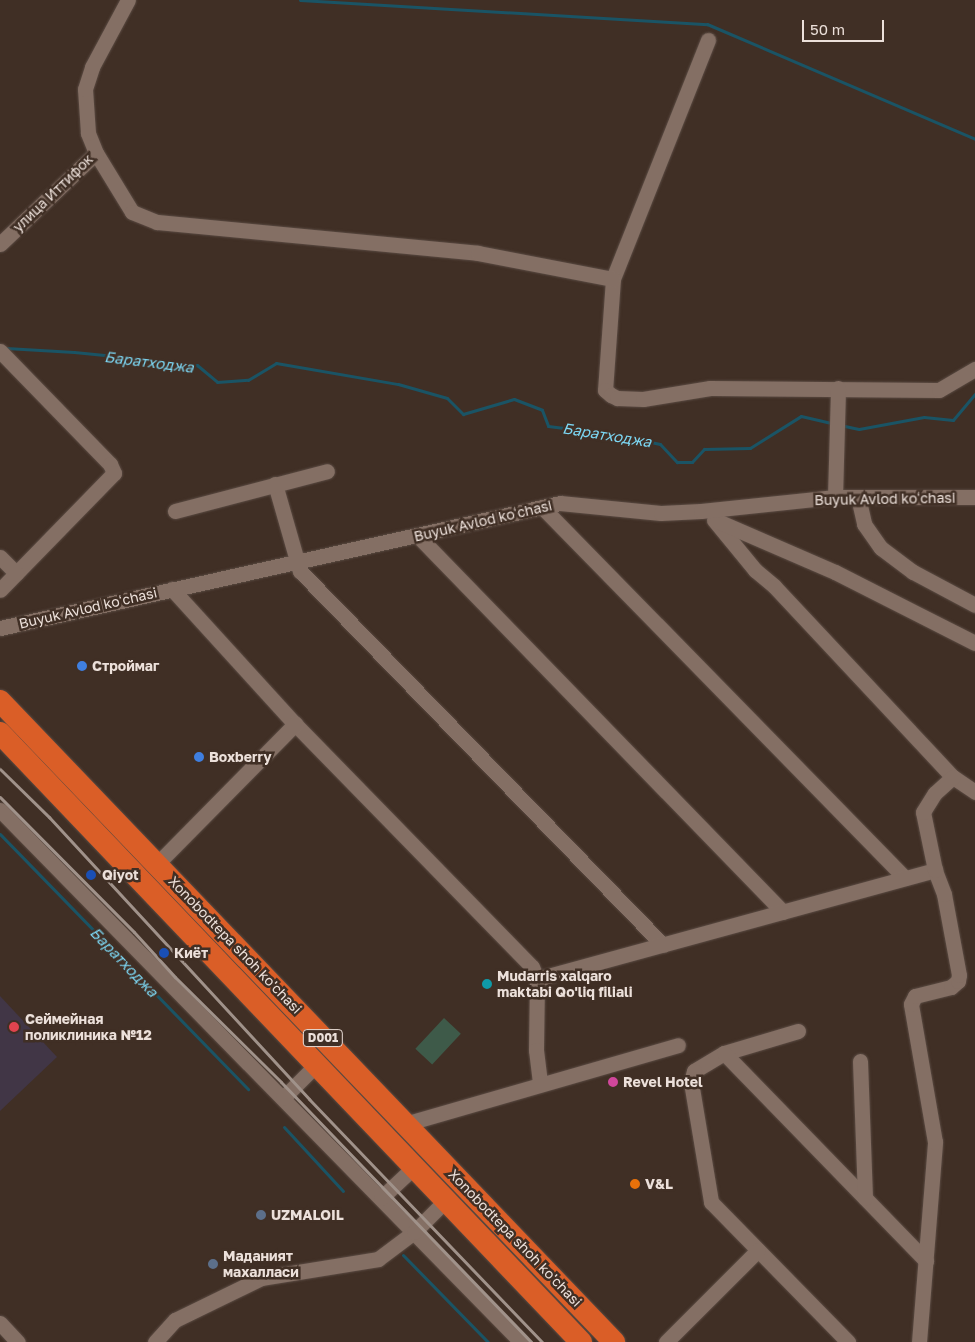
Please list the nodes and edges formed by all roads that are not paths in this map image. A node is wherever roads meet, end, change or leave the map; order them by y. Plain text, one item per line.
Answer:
1 (128, 0) edge
2 (708, 40) dead end
3 (96, 153) junction
4 (0, 244) edge
5 (613, 279) junction
6 (0, 351) edge
7 (975, 369) edge
8 (838, 388) junction
9 (327, 471) dead end
10 (275, 484) junction
11 (835, 497) junction
12 (858, 497) junction
13 (975, 497) edge
14 (542, 507) junction
15 (175, 511) dead end
16 (701, 511) junction
17 (714, 520) junction
18 (418, 536) junction
19 (0, 557) edge
20 (295, 561) junction
21 (16, 573) junction
22 (172, 589) junction
23 (0, 590) edge
24 (975, 605) edge
25 (0, 628) edge
26 (975, 643) edge
27 (0, 701) edge
28 (295, 724) junction
29 (0, 733) edge
30 (953, 777) junction
31 (975, 792) edge
32 (0, 810) edge
33 (157, 864) junction
34 (935, 870) junction
35 (905, 878) junction
36 (783, 912) junction
37 (663, 946) junction
38 (261, 972) junction
39 (537, 979) junction
40 (244, 988) junction
41 (798, 1031) dead end
42 (678, 1045) dead end
43 (724, 1053) junction
44 (860, 1061) dead end
45 (317, 1064) junction
46 (540, 1084) junction
47 (283, 1098) junction
48 (405, 1124) junction
49 (414, 1167) junction
50 (381, 1198) junction
51 (865, 1198) junction
52 (447, 1200) junction
53 (414, 1232) junction
54 (758, 1250) junction
55 (926, 1261) junction
56 (0, 1324) edge
57 (18, 1342) edge
58 (155, 1342) edge
59 (521, 1342) edge
60 (581, 1342) edge
61 (614, 1342) edge
62 (666, 1342) edge
63 (848, 1342) edge
64 (919, 1342) edge

1 - 3 street, улица Иттифок
2 - 5 street
3 - 4 street, улица Иттифок
3 - 5 street
5 - 8 street
6 - 21 street
7 - 8 street
8 - 11 street
9 - 10 street
10 - 15 street
10 - 20 street
11 - 12 street, Buyuk Avlod koʻchasi
11 - 16 street, Buyuk Avlod koʻchasi
12 - 13 street, Buyuk Avlod koʻchasi
12 - 24 street
14 - 16 street, Buyuk Avlod koʻchasi
14 - 18 street, Buyuk Avlod koʻchasi
14 - 35 street
16 - 17 street
17 - 26 street
17 - 30 street
18 - 20 street, Buyuk Avlod koʻchasi
18 - 36 street
19 - 21 street
20 - 22 street, Buyuk Avlod koʻchasi
20 - 37 street
21 - 23 street
22 - 25 street, Buyuk Avlod koʻchasi
22 - 28 street
27 - 33 highway, Xonobodtepa shoh ko'chasi / D001
28 - 33 street
28 - 39 street
29 - 40 highway, Xonobodtepa shoh ko'chasi / D001
30 - 31 street
30 - 34 street
32 - 47 street
33 - 38 highway, Xonobodtepa shoh ko'chasi / D001
34 - 35 street
34 - 55 street
35 - 36 street
36 - 37 street
37 - 39 street
38 - 40 highway
38 - 48 highway, Xonobodtepa shoh ko'chasi / D001
39 - 46 street
40 - 45 highway, Xonobodtepa shoh ko'chasi / D001
41 - 43 street
42 - 46 street
43 - 51 street
43 - 54 street
44 - 51 street
45 - 47 street
45 - 49 highway, Xonobodtepa shoh ko'chasi / D001
46 - 48 street
47 - 50 street
48 - 61 highway, Xonobodtepa shoh ko'chasi / D001
49 - 50 street
49 - 52 highway, Xonobodtepa shoh ko'chasi / D001
50 - 53 street
51 - 55 street
52 - 53 street
52 - 60 highway, Xonobodtepa shoh ko'chasi / D001
53 - 58 street
53 - 59 street
54 - 62 street
54 - 63 street
55 - 64 street
56 - 57 street

